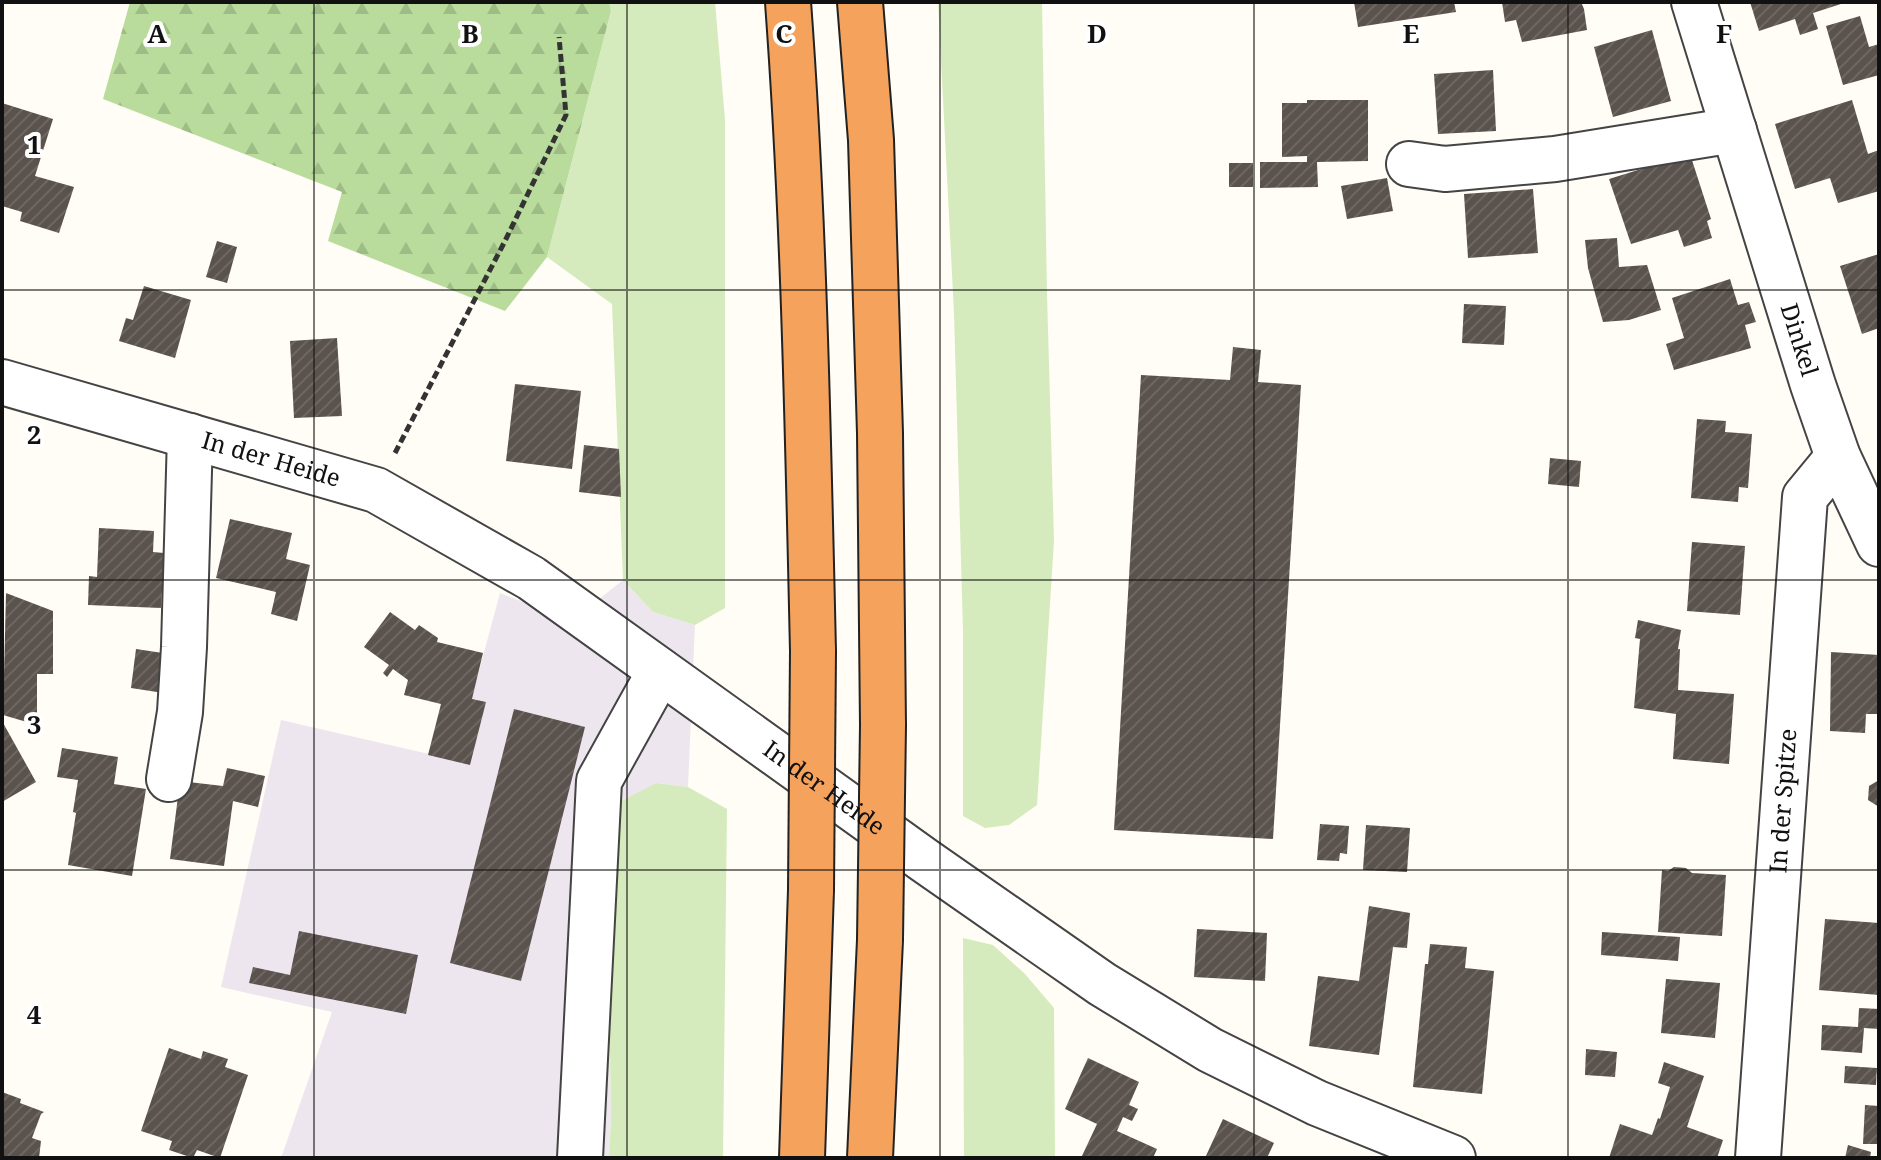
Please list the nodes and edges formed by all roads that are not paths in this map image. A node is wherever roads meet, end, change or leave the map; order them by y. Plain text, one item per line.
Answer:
1 (788, 2) edge
2 (860, 2) edge
3 (1694, 2) edge
4 (1734, 130) junction
5 (1409, 164) dead end
6 (2, 382) edge
7 (190, 436) junction
8 (1838, 457) junction
9 (1879, 544) edge
10 (660, 671) junction
11 (169, 779) dead end
12 (580, 1158) edge
13 (802, 1158) edge
14 (870, 1158) edge
15 (1453, 1158) edge
16 (1758, 1158) edge

1 - 13 highway, bridge
2 - 14 highway, bridge
3 - 4 street, Dinkel
4 - 5 street
4 - 8 street, Dinkel
6 - 7 street, In der Heide
7 - 10 street, In der Heide
7 - 11 street, In der Heide
8 - 9 street, Dinkel
8 - 16 street, In der Spitze
10 - 12 street
10 - 15 street, In der Heide

